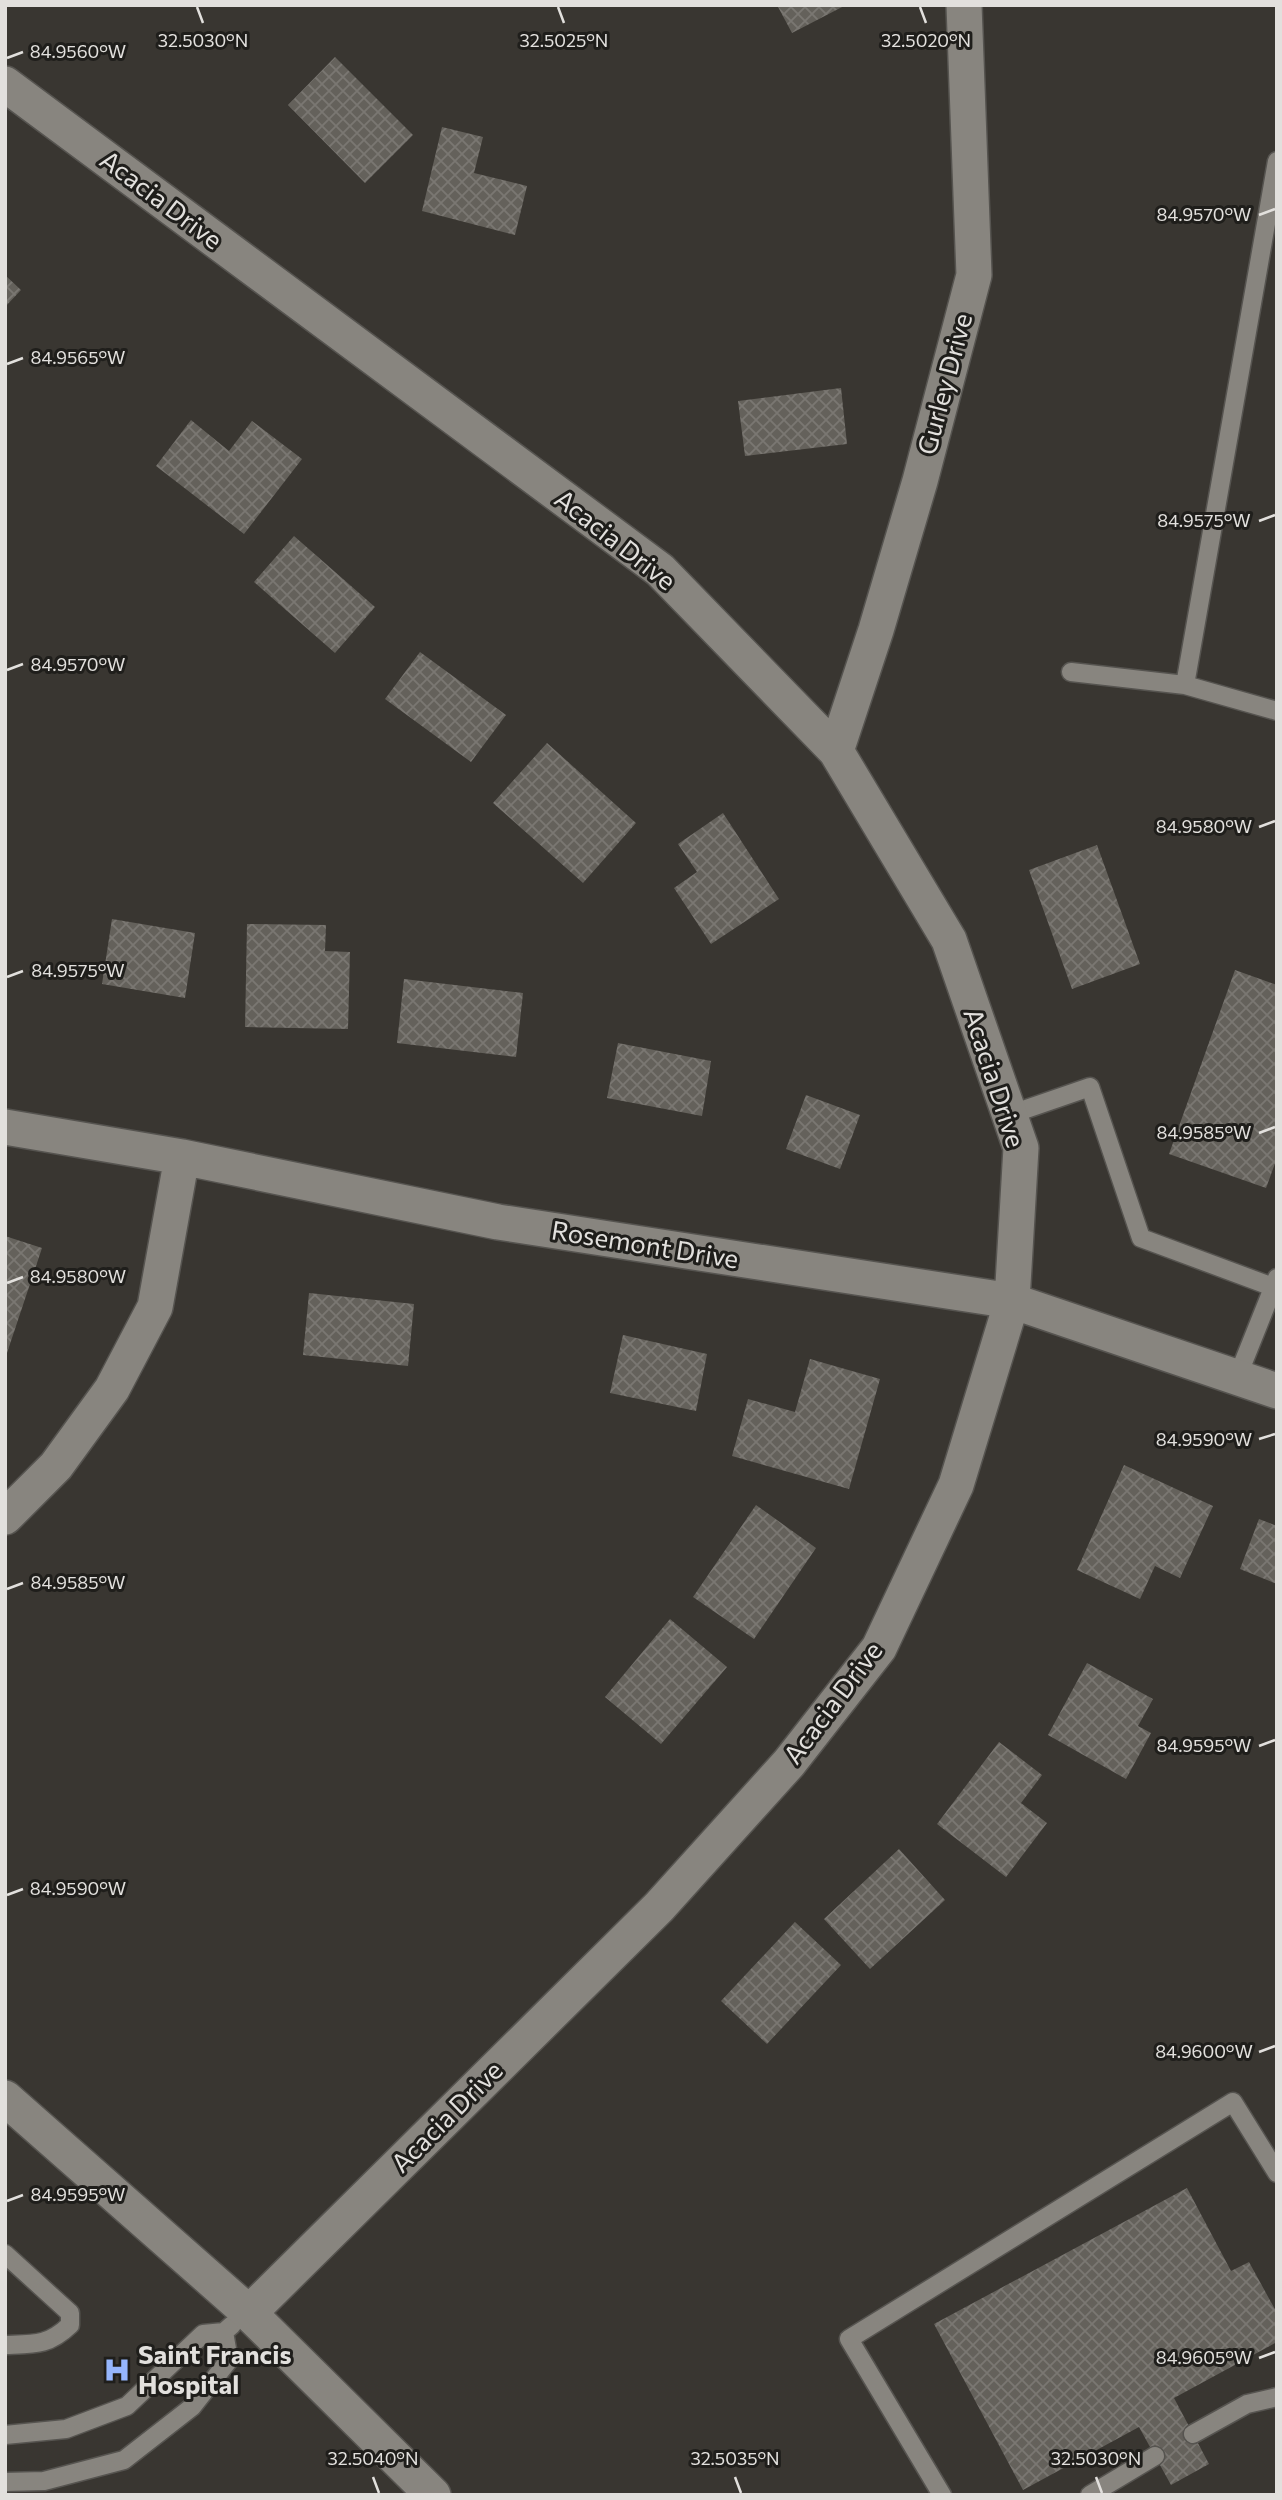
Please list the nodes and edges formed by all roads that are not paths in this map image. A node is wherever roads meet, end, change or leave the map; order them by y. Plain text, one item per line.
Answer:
1 (964, 5) edge
2 (5, 84) edge
3 (1277, 161) edge
4 (1070, 671) dead end
5 (1185, 685) junction
6 (1277, 711) edge
7 (836, 751) junction
8 (1009, 1115) junction
9 (5, 1127) edge
10 (182, 1157) junction
11 (1275, 1282) edge
12 (1012, 1301) junction
13 (1237, 1378) junction
14 (1277, 1391) edge
15 (5, 1517) edge
16 (5, 2098) edge
17 (1277, 2173) edge
18 (5, 2254) edge
19 (236, 2322) junction
20 (5, 2345) edge
21 (1277, 2397) edge
22 (1193, 2434) dead end
23 (5, 2435) edge
24 (1155, 2456) dead end
25 (5, 2482) edge
26 (433, 2495) edge
27 (942, 2495) edge
28 (1090, 2495) edge

1 - 7 street, Gurley Drive
2 - 7 street, Acacia Drive
3 - 5 lane
4 - 5 lane
5 - 6 lane
7 - 8 street, Acacia Drive
8 - 11 lane
8 - 12 street, Acacia Drive
9 - 10 street, Rosemont Drive
10 - 12 street, Rosemont Drive
10 - 15 street
11 - 13 lane
12 - 13 street, Rosemont Drive
12 - 19 street, Acacia Drive
13 - 14 street, Rosemont Drive
16 - 19 street
17 - 27 lane
18 - 20 lane
19 - 23 lane
19 - 25 lane
19 - 26 street
21 - 22 lane
24 - 28 lane

